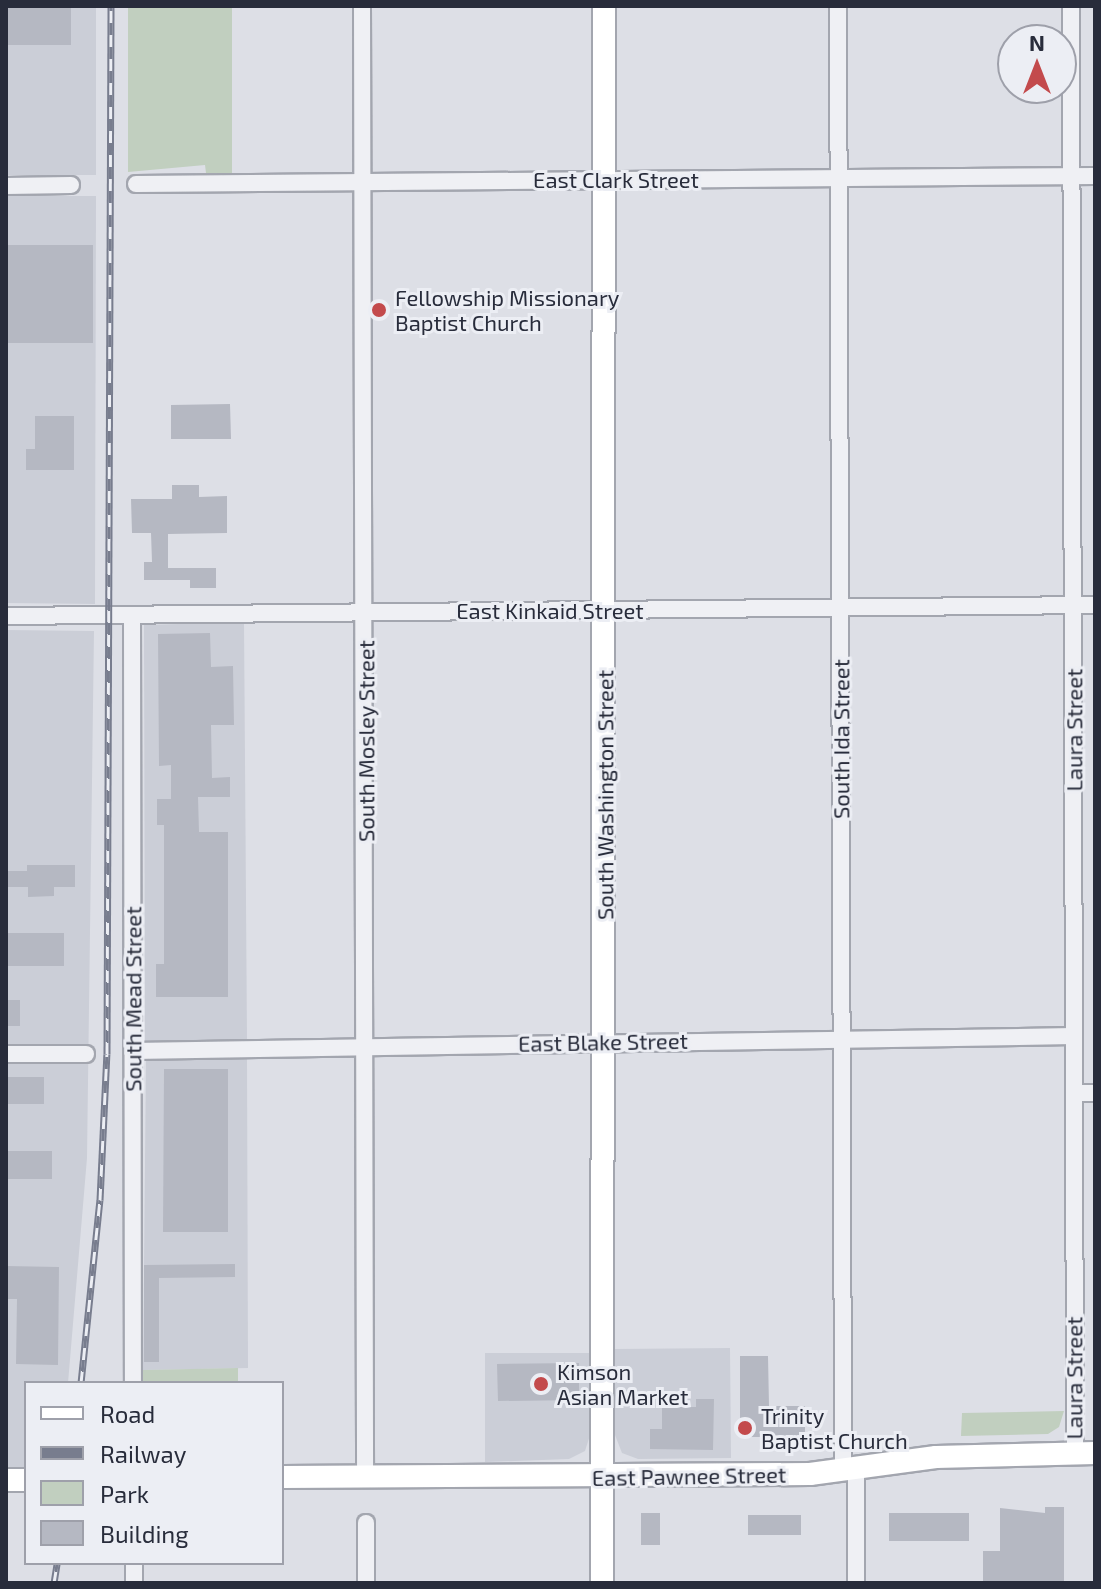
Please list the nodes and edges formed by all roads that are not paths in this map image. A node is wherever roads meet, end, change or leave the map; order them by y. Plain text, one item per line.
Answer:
1 (362, 6) edge
2 (604, 6) edge
3 (838, 6) edge
4 (1071, 6) edge
5 (1071, 176) junction
6 (1095, 176) edge
7 (839, 178) junction
8 (604, 180) junction
9 (363, 182) junction
10 (136, 184) dead end
11 (71, 185) dead end
12 (6, 186) edge
13 (1095, 605) edge
14 (1074, 606) junction
15 (840, 608) junction
16 (605, 610) junction
17 (365, 612) junction
18 (132, 615) junction
19 (6, 616) edge
20 (1073, 1036) junction
21 (842, 1038) junction
22 (605, 1041) junction
23 (367, 1048) junction
24 (133, 1051) junction
25 (6, 1054) edge
26 (86, 1054) dead end
27 (1074, 1093) junction
28 (1095, 1093) edge
29 (133, 1381) edge
30 (1085, 1453) edge
31 (850, 1471) junction
32 (284, 1477) edge
33 (365, 1477) junction
34 (605, 1478) junction
35 (366, 1523) dead end
36 (366, 1583) edge
37 (602, 1583) edge
38 (856, 1583) edge

1 - 9 street, South Mosley Street
2 - 8 street, South Washington Street
3 - 7 street, South Ida Street
4 - 5 street, Laura Street
5 - 6 street, East Clark Street
5 - 7 street, East Clark Street
5 - 14 street, Laura Street
7 - 8 street, East Clark Street
7 - 15 street, South Ida Street
8 - 9 street, East Clark Street
8 - 16 street, South Washington Street
9 - 10 street, East Clark Street
9 - 17 street, South Mosley Street
11 - 12 street
13 - 14 street, East Kinkaid Street
14 - 15 street, East Kinkaid Street
14 - 20 street, Laura Street
15 - 16 street, East Kinkaid Street
15 - 21 street, South Ida Street
16 - 17 street, East Kinkaid Street
16 - 22 street, South Washington Street
17 - 18 street, East Kinkaid Street
17 - 23 street, South Mosley Street
18 - 19 street, East Kinkaid Street
18 - 24 street, South Mead Street
20 - 21 street, East Blake Street
20 - 27 street, Laura Street
21 - 22 street, East Blake Street
21 - 31 street, South Ida Street
22 - 23 street, East Blake Street
22 - 34 street, South Washington Street
23 - 24 street, East Blake Street
23 - 33 street, South Mosley Street
24 - 29 street, South Mead Street
25 - 26 street
27 - 28 street
27 - 30 street, Laura Street
30 - 31 street, East Pawnee Street
31 - 34 street, East Pawnee Street
31 - 38 street, South Ida Street
32 - 33 street, East Pawnee Street
33 - 34 street, East Pawnee Street
34 - 37 street, South Washington Street
35 - 36 street

